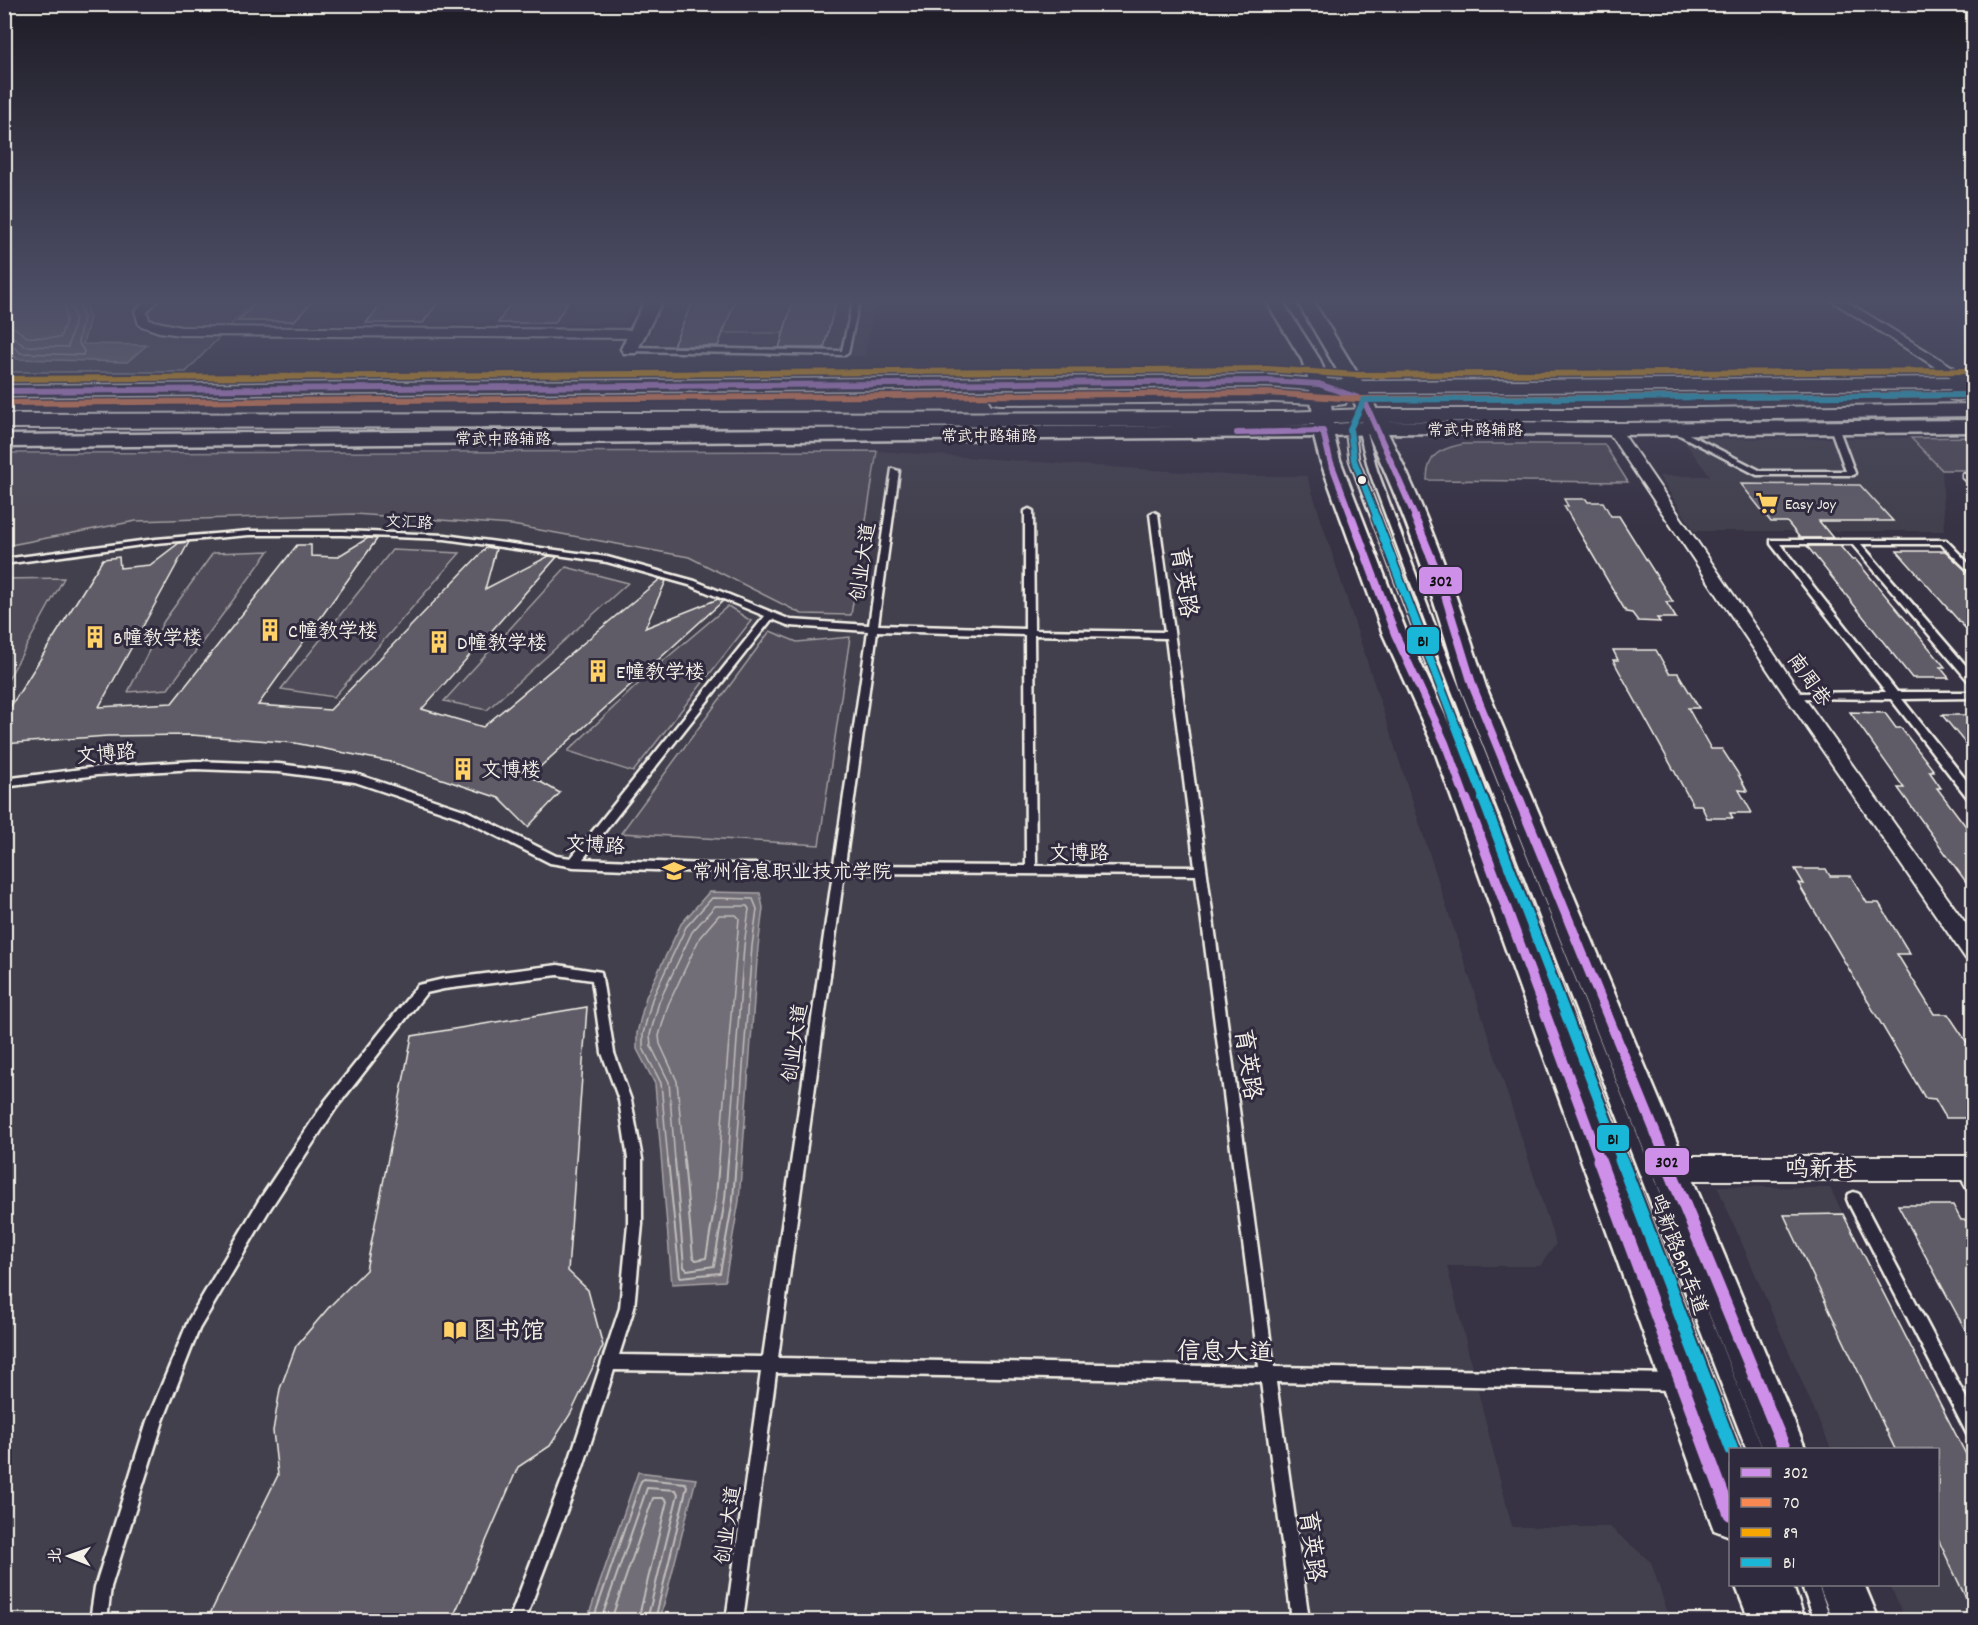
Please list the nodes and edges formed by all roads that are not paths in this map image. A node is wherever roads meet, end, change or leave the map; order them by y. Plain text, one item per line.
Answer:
1 (1315, 377) edge
2 (1346, 377) edge
3 (1953, 377) edge
4 (1970, 388) edge
5 (4, 391) edge
6 (4, 404) edge
7 (1322, 408) junction
8 (1974, 410) edge
9 (1854, 411) junction
10 (1366, 415) junction
11 (4, 421) edge
12 (1676, 421) junction
13 (1618, 422) junction
14 (1974, 426) edge
15 (1834, 427) junction
16 (4, 441) edge
17 (895, 471) dead end
18 (1974, 476) edge
19 (1974, 484) edge
20 (1029, 511) dead end
21 (1154, 514) dead end
22 (1854, 542) junction
23 (4, 562) edge
24 (1974, 574) edge
25 (771, 615) junction
26 (872, 629) junction
27 (1030, 632) junction
28 (1170, 635) junction
29 (1974, 682) edge
30 (1974, 695) edge
31 (1794, 696) junction
32 (1894, 696) junction
33 (4, 783) edge
34 (1974, 798) edge
35 (574, 863) junction
36 (838, 868) junction
37 (1031, 870) junction
38 (1201, 871) junction
39 (1974, 952) edge
40 (1669, 1168) junction
41 (1970, 1175) edge
42 (1854, 1199) dead end
43 (608, 1362) junction
44 (768, 1363) junction
45 (1267, 1374) junction
46 (1680, 1382) junction
47 (1974, 1430) edge
48 (1732, 1448) edge
49 (1755, 1448) edge
50 (1785, 1448) edge
51 (1729, 1509) edge
52 (1759, 1586) edge
53 (1784, 1586) edge
54 (1810, 1586) edge
55 (1842, 1586) edge
56 (98, 1620) edge
57 (517, 1620) edge
58 (734, 1620) edge
59 (1300, 1620) edge
60 (1772, 1620) edge
61 (1797, 1620) edge
62 (1823, 1620) edge
63 (1856, 1620) edge

1 - 7 street
2 - 10 street
3 - 4 street
4 - 10 main road
5 - 7 street
6 - 7 main road
7 - 10 main road
7 - 10 main road
7 - 11 main road
7 - 16 street, 常武中路辅路
7 - 46 street
8 - 9 main road
9 - 12 main road
9 - 15 main road
10 - 13 main road
10 - 40 street
10 - 48 lane, 鸣新路BRT车道
10 - 49 lane, 鸣新路BRT车道
12 - 13 main road
12 - 15 street
12 - 15 lane
13 - 31 street, 南周巷
14 - 15 street
17 - 26 lane, 创业大道
18 - 19 lane
20 - 27 lane
21 - 28 lane, 育英路
22 - 24 lane
22 - 29 lane
22 - 32 lane
23 - 25 lane, 文汇路
25 - 26 lane, 文汇路
25 - 35 lane
26 - 27 lane, 文汇路
26 - 36 lane, 创业大道
27 - 28 lane, 文汇路
27 - 37 lane
28 - 38 lane, 育英路
30 - 32 lane
31 - 32 lane
31 - 39 street, 南周巷
32 - 34 lane
33 - 35 lane, 文博路
35 - 36 lane, 文博路
36 - 37 lane, 文博路
36 - 44 lane, 创业大道
37 - 38 lane, 文博路
38 - 45 lane, 育英路
40 - 41 street, 鸣新巷
40 - 50 street
42 - 47 lane
43 - 44 lane, 信息大道
43 - 56 lane
43 - 57 lane
44 - 45 lane, 信息大道
44 - 58 lane, 创业大道
45 - 46 lane, 信息大道
45 - 59 lane, 育英路
46 - 51 street
52 - 60 street
53 - 61 lane
54 - 62 lane
55 - 63 street

